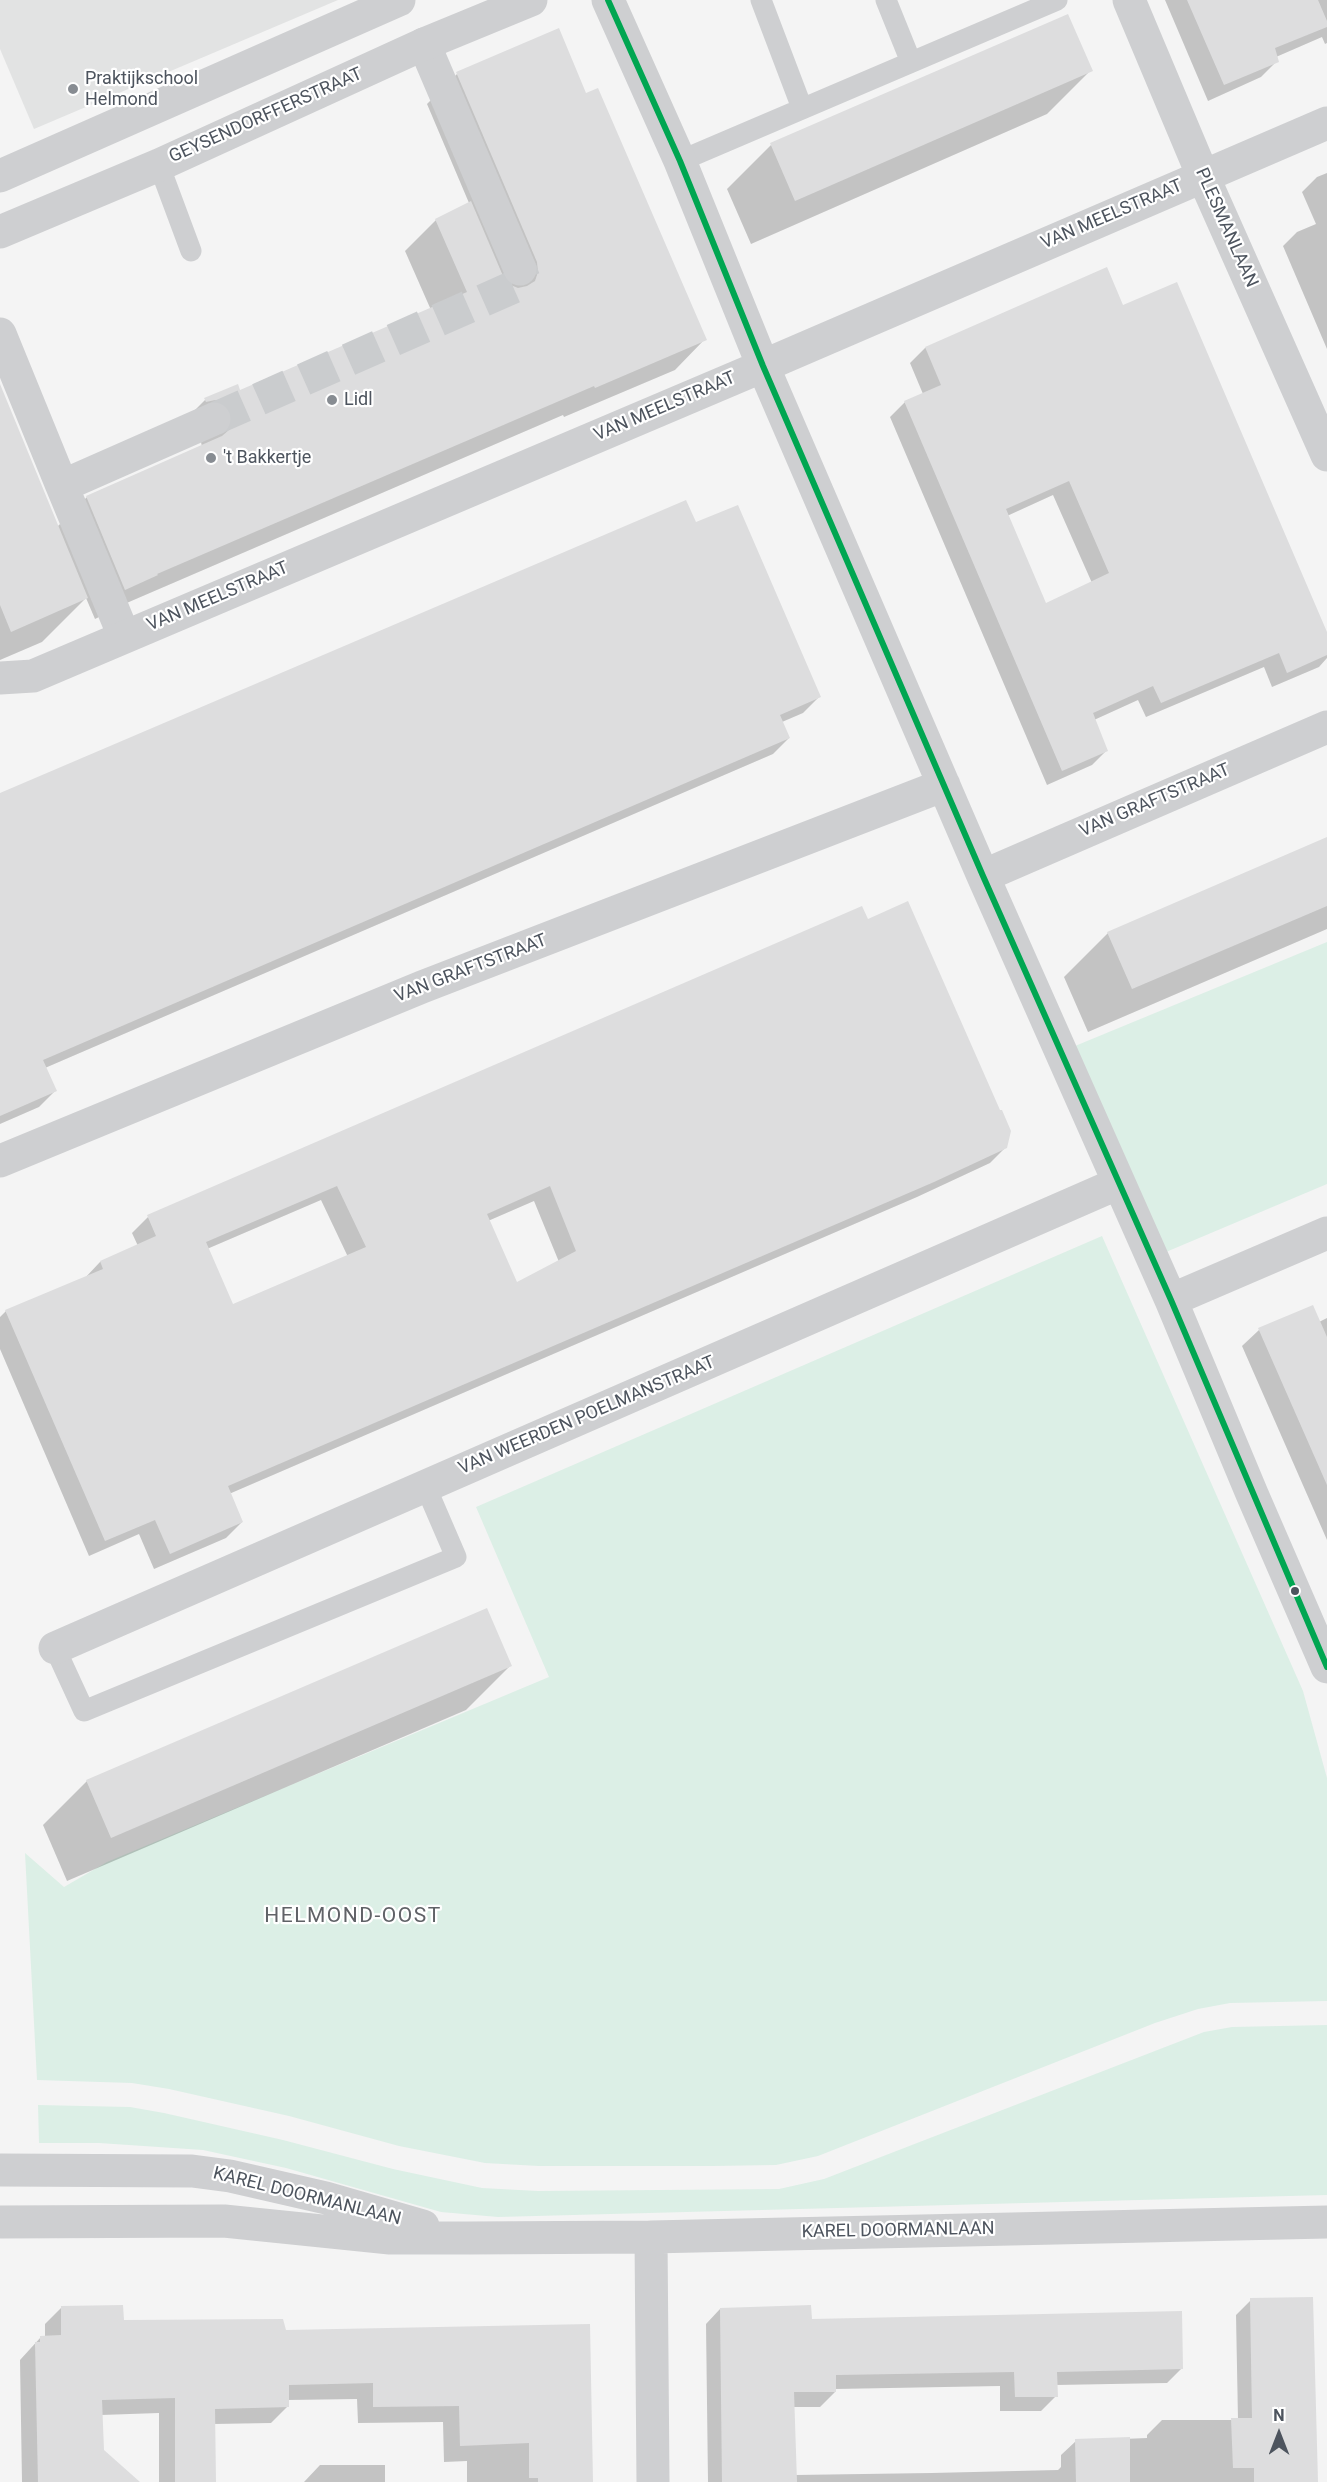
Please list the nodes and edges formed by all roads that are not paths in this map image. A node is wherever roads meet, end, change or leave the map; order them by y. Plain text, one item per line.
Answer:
1 (399, 0) edge
2 (531, 0) edge
3 (608, 0) edge
4 (761, 0) edge
5 (886, 0) edge
6 (1058, 0) edge
7 (1130, 0) edge
8 (1016, 8) edge
9 (424, 44) junction
10 (911, 62) junction
11 (802, 108) junction
12 (1327, 123) edge
13 (680, 161) junction
14 (159, 165) junction
15 (1, 171) edge
16 (1203, 176) junction
17 (0, 232) edge
18 (192, 251) dead end
19 (520, 269) dead end
20 (0, 334) edge
21 (764, 366) junction
22 (214, 419) tunnel mouth
23 (1327, 455) edge
24 (62, 486) junction
25 (124, 636) junction
26 (0, 678) edge
27 (1327, 727) edge
28 (945, 785) junction
29 (982, 876) junction
30 (0, 1161) edge
31 (1119, 1184) junction
32 (1327, 1233) edge
33 (1172, 1300) junction
34 (425, 1485) junction
35 (55, 1648) joint
36 (1327, 1667) edge
37 (0, 2170) edge
38 (0, 2222) edge
39 (1327, 2222) edge
40 (651, 2237) junction
41 (468, 2238) junction
42 (653, 2482) edge

1 - 15 street
2 - 9 street, GEYSENDORFFERSTRAAT
3 - 13 street
4 - 11 lane
5 - 10 lane
6 - 8 lane
7 - 16 street, PLESMANLAAN
8 - 10 lane
9 - 14 street, GEYSENDORFFERSTRAAT
9 - 19 street
10 - 11 lane
11 - 13 lane
12 - 16 street, VAN MEELSTRAAT
13 - 21 street
14 - 17 street, GEYSENDORFFERSTRAAT
14 - 18 lane
16 - 21 street, VAN MEELSTRAAT
16 - 23 street, PLESMANLAAN
20 - 24 street
21 - 25 street, VAN MEELSTRAAT
21 - 28 street
22 - 24 street
24 - 25 street
25 - 26 street, VAN MEELSTRAAT
27 - 29 street, VAN GRAFTSTRAAT
28 - 29 street
28 - 30 street, VAN GRAFTSTRAAT
29 - 31 street
31 - 33 street
31 - 34 street, VAN WEERDEN POELMANSTRAAT
32 - 33 street
33 - 36 street
34 - 35 street, VAN WEERDEN POELMANSTRAAT
34 - 35 lane
37 - 41 street, KAREL DOORMANLAAN
38 - 41 street, KAREL DOORMANLAAN
39 - 40 street, KAREL DOORMANLAAN
40 - 41 street, KAREL DOORMANLAAN
40 - 42 street

